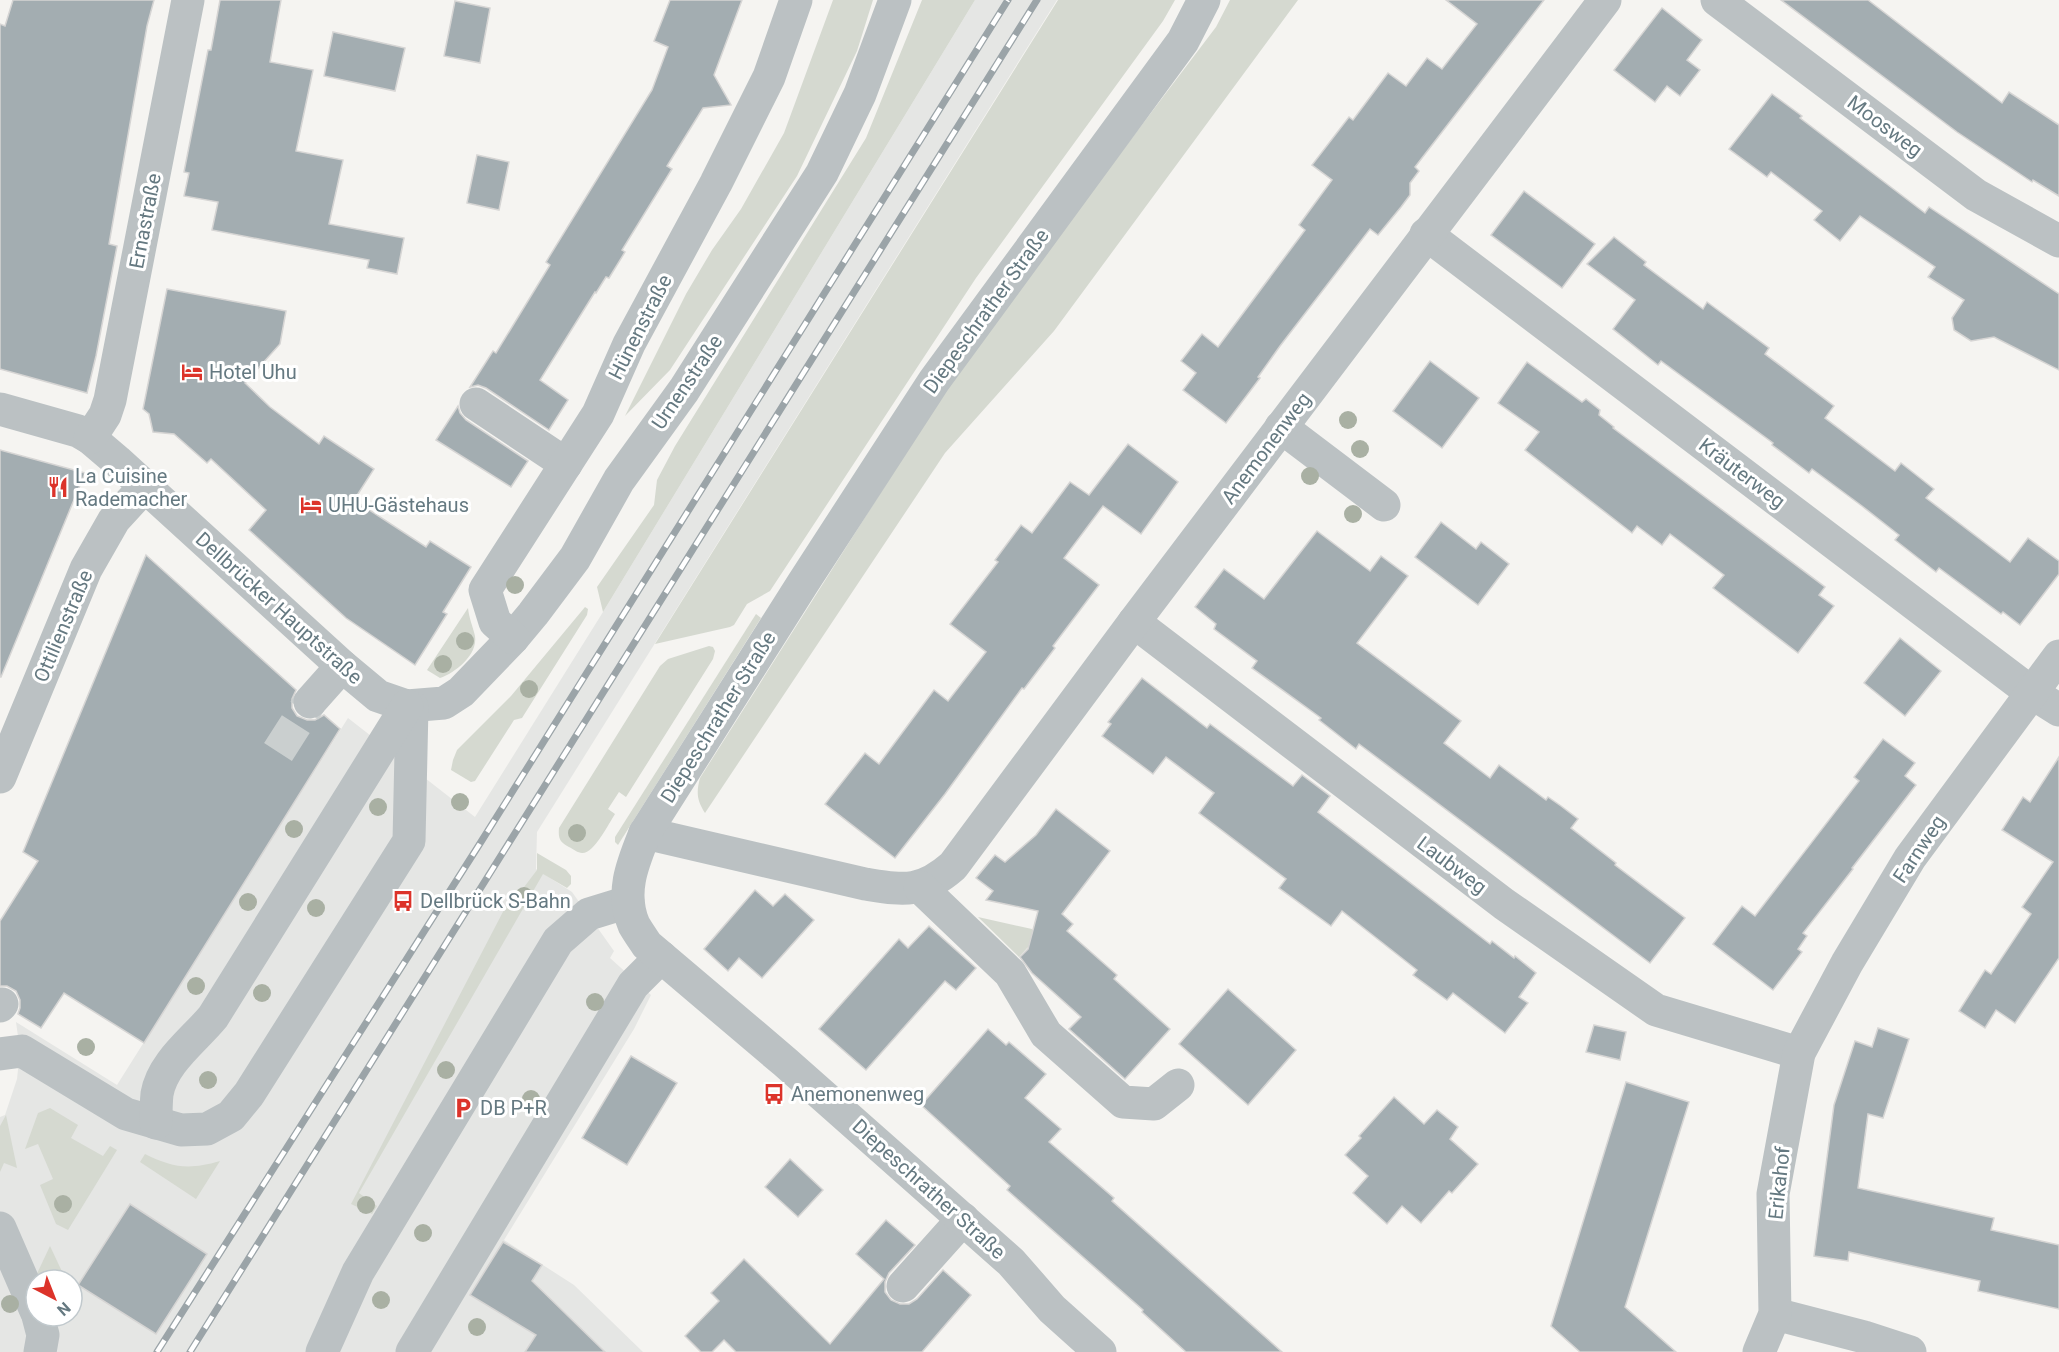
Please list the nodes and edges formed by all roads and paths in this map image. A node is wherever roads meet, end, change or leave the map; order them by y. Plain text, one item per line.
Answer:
1 (188, 0) edge
2 (796, 0) edge
3 (895, 0) edge
4 (1204, 0) edge
5 (1605, 0) edge
6 (1717, 0) edge
7 (1426, 234) junction
8 (2059, 241) edge
9 (476, 404) dead end
10 (0, 409) edge
11 (1281, 427) junction
12 (90, 438) junction
13 (566, 464) junction
14 (145, 486) junction
15 (1384, 505) dead end
16 (1134, 622) junction
17 (513, 638) junction
18 (2059, 656) edge
19 (342, 666) junction
20 (2046, 701) edge
21 (310, 702) tunnel mouth
22 (410, 707) junction
23 (0, 777) edge
24 (645, 832) junction
25 (920, 887) junction
26 (628, 902) junction
27 (661, 957) junction
28 (1798, 1053) junction
29 (0, 1054) edge
30 (1178, 1085) dead end
31 (156, 1123) junction
32 (963, 1219) junction
33 (0, 1228) edge
34 (24, 1284) edge
35 (903, 1286) dead end
36 (1775, 1314) junction
37 (41, 1328) edge
38 (40, 1352) edge
39 (322, 1352) edge
40 (412, 1352) edge
41 (1100, 1352) edge
42 (1759, 1352) edge
43 (1910, 1352) edge

1 - 12 street, Ernastraße
2 - 13 street, Hünenstraße
3 - 17 street, Urnenstraße
4 - 24 street, Diepeschrather Straße
5 - 7 street, Anemonenweg
6 - 8 street, Moosweg
7 - 11 street, Anemonenweg
7 - 20 street, Kräuterweg
9 - 13 street
10 - 12 street, Dellbrücker Hauptstraße
11 - 15 street
11 - 16 street, Anemonenweg
12 - 14 street, Dellbrücker Hauptstraße
13 - 17 street, Hünenstraße
14 - 19 street, Dellbrücker Hauptstraße
14 - 23 street, Ottilienstraße
16 - 25 street, Anemonenweg
16 - 28 street, Laubweg
17 - 22 street, Urnenstraße
18 - 20 street, Farnweg
19 - 21 street
19 - 22 street, Dellbrücker Hauptstraße
20 - 28 street, Farnweg
22 - 31 street
22 - 31 street
24 - 25 street, Anemonenweg
24 - 26 street, Diepeschrather Straße
25 - 30 street
26 - 27 street, Diepeschrather Straße
26 - 39 street
27 - 32 street, Diepeschrather Straße
27 - 40 street
28 - 36 street, Erikahof
29 - 31 street
32 - 35 street
32 - 41 street, Diepeschrather Straße
33 - 34 street
36 - 42 street, Erikahof
36 - 43 street
37 - 38 street

